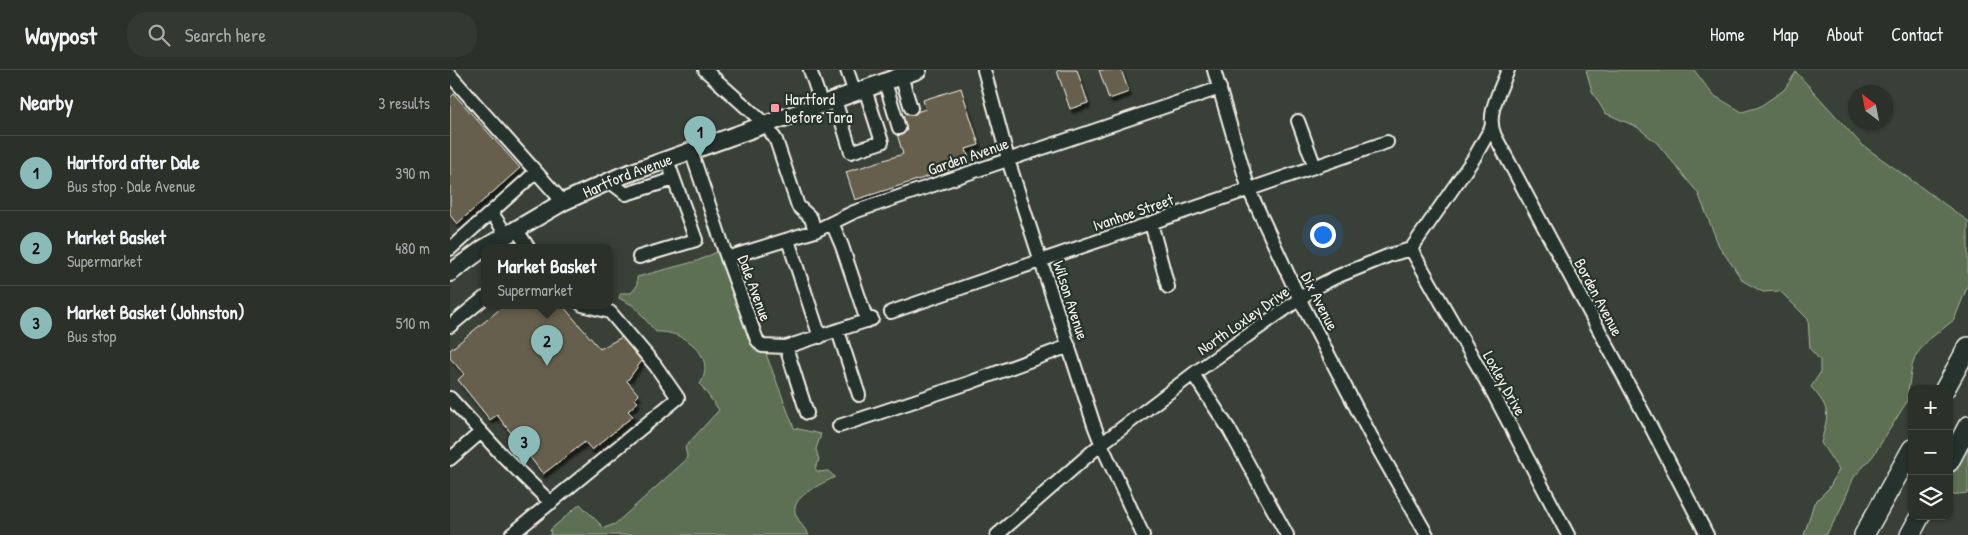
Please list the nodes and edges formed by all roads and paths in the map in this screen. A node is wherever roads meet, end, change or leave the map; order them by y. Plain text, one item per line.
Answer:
1 (705, 70) edge
2 (810, 70) edge
3 (848, 70) edge
4 (984, 70) edge
5 (1214, 70) edge
6 (1508, 70) edge
7 (908, 72) edge
8 (450, 75) edge
9 (885, 82) junction
10 (1220, 88) junction
11 (860, 91) junction
12 (828, 102) junction
13 (911, 108) dead end
14 (1298, 121) dead end
15 (766, 125) junction
16 (899, 128) dead end
17 (1491, 128) junction
18 (1387, 142) dead end
19 (691, 151) junction
20 (667, 160) junction
21 (1009, 160) junction
22 (1315, 167) junction
23 (536, 172) junction
24 (674, 179) junction
25 (609, 181) junction
26 (1249, 190) junction
27 (563, 202) junction
28 (491, 212) junction
29 (832, 223) junction
30 (1150, 223) junction
31 (815, 231) junction
32 (511, 232) junction
33 (788, 240) junction
34 (492, 244) edge
35 (525, 244) edge
36 (451, 248) edge
37 (1411, 248) junction
38 (481, 251) edge
39 (639, 257) dead end
40 (726, 258) junction
41 (1041, 260) junction
42 (454, 270) edge
43 (1168, 287) dead end
44 (481, 300) edge
45 (1300, 300) junction
46 (598, 309) edge
47 (891, 312) dead end
48 (450, 326) edge
49 (838, 331) junction
50 (820, 337) junction
51 (1069, 346) junction
52 (1968, 346) edge
53 (786, 347) junction
54 (1193, 374) junction
55 (1947, 385) edge
56 (859, 394) dead end
57 (451, 403) edge
58 (807, 413) dead end
59 (839, 426) dead end
60 (1968, 426) edge
61 (480, 433) junction
62 (1101, 444) junction
63 (1953, 454) edge
64 (1908, 456) edge
65 (450, 458) edge
66 (551, 503) junction
67 (1918, 520) edge
68 (1002, 534) edge
69 (511, 535) edge
70 (1143, 535) edge
71 (1288, 535) edge
72 (1426, 535) edge
73 (1568, 535) edge
74 (1707, 535) edge
75 (1864, 535) edge
76 (1910, 535) edge

1 - 15 street
2 - 12 street
3 - 11 street
4 - 21 street, Wilson Avenue
5 - 10 street, Dix Avenue
6 - 17 street
7 - 9 main road, Hartford Avenue
7 - 13 street
8 - 23 street
9 - 11 main road, Hartford Avenue
9 - 16 street
10 - 21 street, Garden Avenue
10 - 26 street, Dix Avenue
11 - 12 main road, Hartford Avenue
11 - 12 street
12 - 15 main road, Hartford Avenue
14 - 22 street
15 - 19 main road, Hartford Avenue
15 - 31 street
17 - 37 street
17 - 74 street, Borden Avenue
18 - 22 street, Ivanhoe Street
19 - 20 main road, Hartford Avenue
19 - 40 street, Dale Avenue
20 - 24 street
20 - 25 main road, Hartford Avenue
21 - 29 street, Garden Avenue
21 - 41 street, Wilson Avenue
22 - 26 street, Ivanhoe Street
23 - 27 street
23 - 28 street
24 - 25 street
24 - 39 street
25 - 27 main road, Hartford Avenue
26 - 30 street, Ivanhoe Street
26 - 45 street, Dix Avenue
27 - 32 main road, Hartford Avenue
28 - 32 street
28 - 36 street
29 - 31 street, Garden Avenue
29 - 49 street
30 - 41 street, Ivanhoe Street
30 - 43 street
31 - 33 street, Garden Avenue
32 - 34 main road, Hartford Avenue
32 - 35 street
33 - 40 street, Garden Avenue
33 - 50 street
36 - 42 street
37 - 45 street, North Loxley Drive
37 - 73 street, Loxley Drive
38 - 42 main road, Hartford Avenue
40 - 53 street, Dale Avenue
41 - 47 street, Ivanhoe Street
41 - 51 street, Wilson Avenue
44 - 48 street
45 - 54 street, North Loxley Drive
45 - 72 street, Dix Avenue
46 - 66 street
49 - 50 street
49 - 56 street
50 - 53 street
51 - 59 street
51 - 62 street, Wilson Avenue
52 - 55 highway
53 - 58 street
54 - 62 street, North Loxley Drive
54 - 71 street
57 - 61 street
60 - 63 highway
61 - 65 street
61 - 66 street
62 - 68 street, North Loxley Drive
62 - 70 street, Wilson Avenue
64 - 75 highway
66 - 69 street
67 - 76 highway

